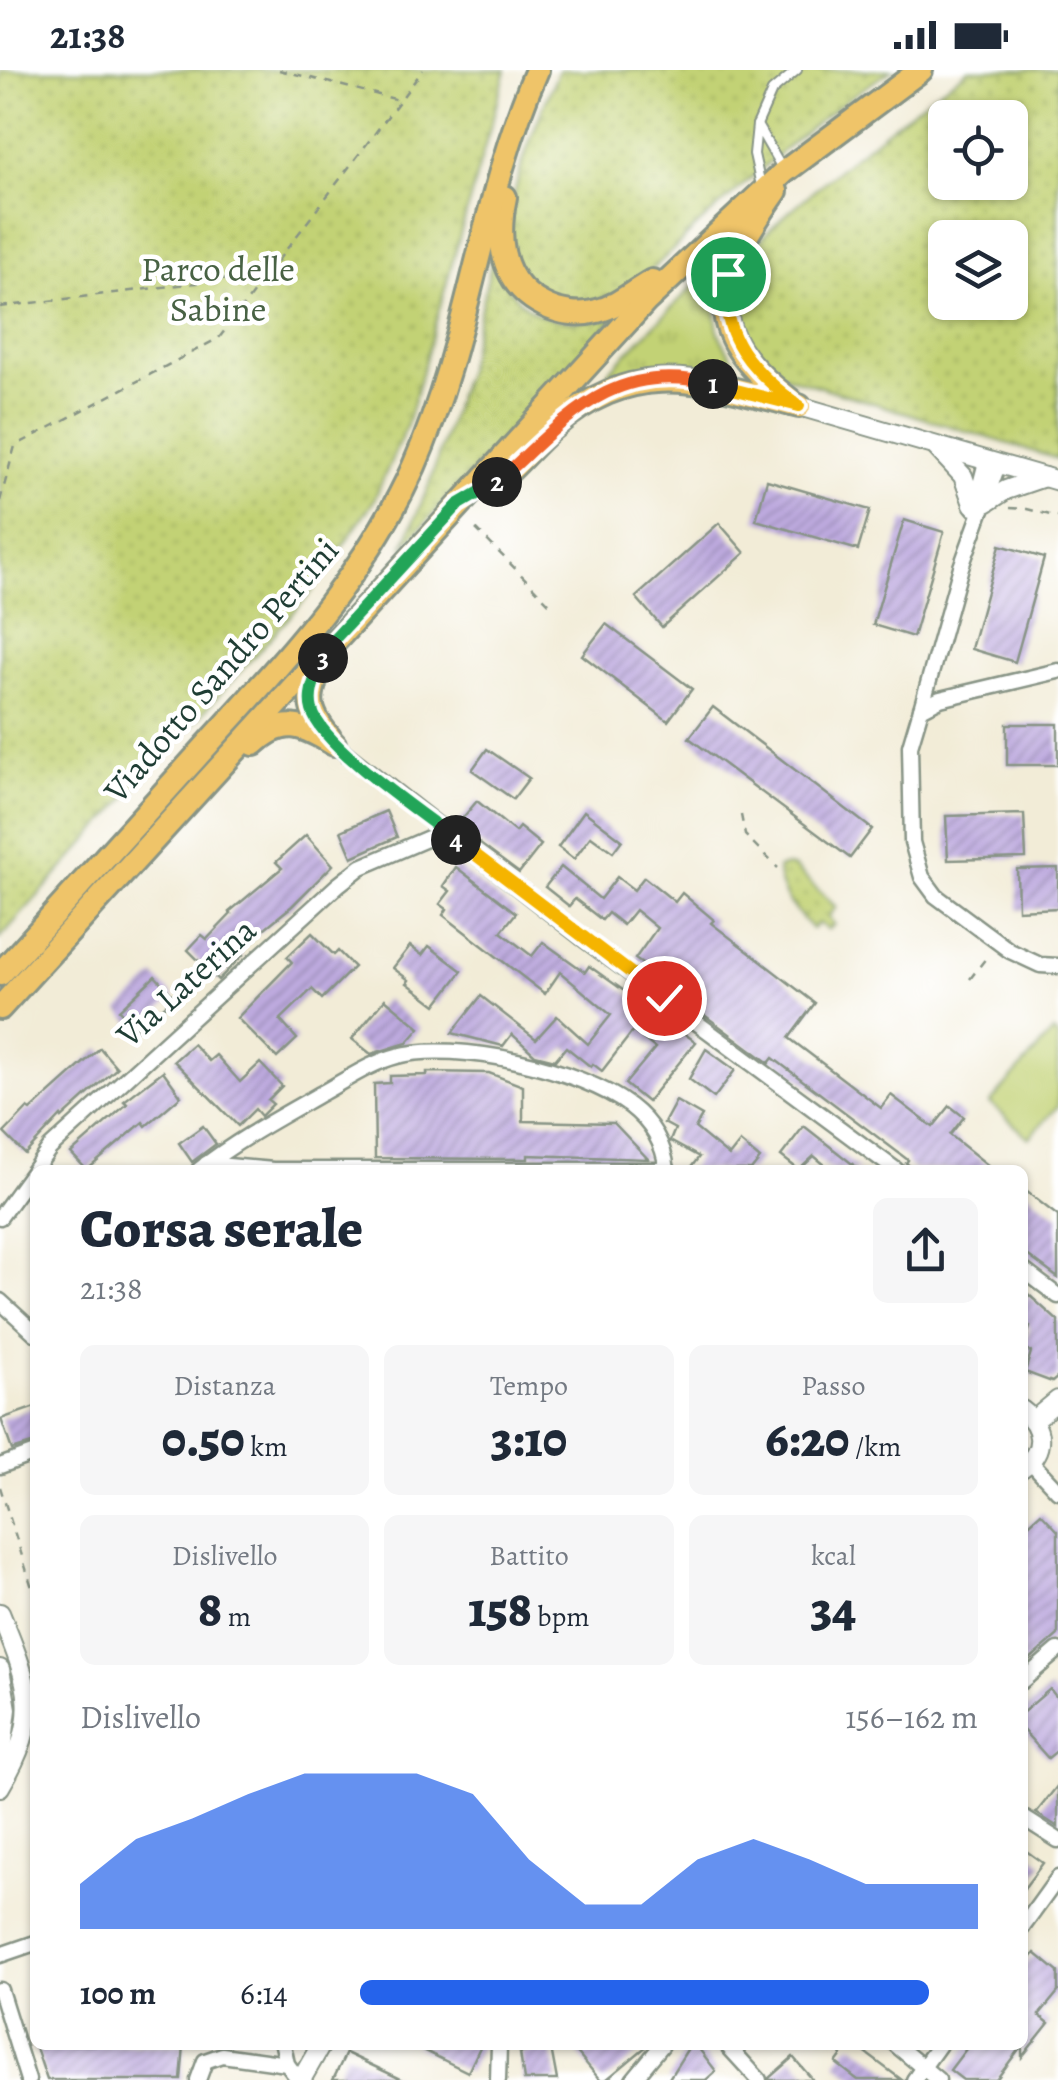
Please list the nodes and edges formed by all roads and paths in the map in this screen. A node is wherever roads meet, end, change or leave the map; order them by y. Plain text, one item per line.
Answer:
1 (280, 70) edge
2 (423, 70) edge
3 (537, 70) edge
4 (797, 70) edge
5 (921, 70) edge
6 (400, 100) junction
7 (524, 101) junction
8 (757, 124) junction
9 (790, 168) junction
10 (762, 191) junction
11 (688, 259) junction
12 (271, 274) junction
13 (0, 308) edge
14 (799, 406) junction
15 (936, 448) junction
16 (992, 463) junction
17 (1051, 479) edge
18 (0, 501) edge
19 (458, 505) junction
20 (986, 505) junction
21 (1058, 517) edge
22 (476, 529) dead end
23 (552, 606) dead end
24 (328, 646) junction
25 (1058, 671) edge
26 (921, 708) junction
27 (334, 744) junction
28 (197, 791) junction
29 (741, 815) dead end
30 (445, 831) junction
31 (778, 868) dead end
32 (990, 953) dead end
33 (1058, 966) edge
34 (0, 974) edge
35 (970, 978) dead end
36 (0, 1008) edge
37 (38, 1165) edge
38 (206, 1165) edge
39 (666, 1165) edge
40 (889, 1165) edge
41 (30, 1176) edge
42 (0, 1217) edge
43 (1028, 1274) edge
44 (1058, 1296) edge
45 (0, 1301) edge
46 (30, 1328) edge
47 (1058, 1400) edge
48 (1028, 1415) edge
49 (30, 1454) edge
50 (1028, 1463) edge
51 (0, 1466) edge
52 (1028, 1466) edge
53 (0, 1487) edge
54 (1057, 1490) edge
55 (30, 1581) edge
56 (0, 1612) edge
57 (0, 1644) edge
58 (1058, 1650) edge
59 (11, 1673) edge
60 (1028, 1676) edge
61 (0, 1765) edge
62 (0, 1787) edge
63 (1028, 1821) edge
64 (1058, 1840) edge
65 (1058, 1878) edge
66 (1028, 1920) edge
67 (30, 1945) edge
68 (0, 1955) edge
69 (0, 1990) edge
70 (284, 2050) edge
71 (317, 2050) edge
72 (498, 2050) edge
73 (658, 2050) edge
74 (732, 2050) edge
75 (900, 2050) edge
76 (936, 2050) edge
77 (288, 2064) junction
78 (918, 2074) edge
79 (28, 2080) edge
80 (198, 2080) edge
81 (300, 2080) edge
82 (498, 2080) edge
83 (633, 2080) edge
84 (759, 2080) edge
85 (938, 2080) edge

1 - 6 path
2 - 6 path
3 - 7 main road
4 - 8 lane
5 - 9 main road
6 - 12 path
7 - 11 main road
7 - 34 main road, Viadotto Sandro Pertini
8 - 9 lane
8 - 10 lane
9 - 10 main road
9 - 14 main road
10 - 11 main road
11 - 19 main road, Viadotto Sandro Pertini
12 - 13 path
12 - 18 path
14 - 15 street
14 - 19 main road
15 - 16 street
15 - 20 street
16 - 17 street
16 - 20 street
17 - 20 street
19 - 24 main road, Viadotto Sandro Pertini
20 - 21 path
20 - 26 street
22 - 23 path
24 - 27 main road
24 - 28 main road, Viadotto Sandro Pertini
25 - 26 street
26 - 33 street
27 - 28 main road
27 - 30 street
28 - 36 main road, Viadotto Sandro Pertini
29 - 31 path
30 - 37 street, Via Laterina
30 - 40 street
32 - 35 path
38 - 39 street
41 - 42 street, Via Laterina
43 - 44 street
45 - 46 street
47 - 48 street
48 - 50 street
49 - 51 street
52 - 54 street
53 - 55 path
56 - 59 street
57 - 59 street
58 - 60 street
59 - 61 street
59 - 62 street
63 - 64 street
65 - 66 street
67 - 68 street
69 - 79 street
70 - 77 street
71 - 81 street
72 - 82 street
73 - 83 street
74 - 84 street
75 - 78 street
76 - 78 street
77 - 80 street
77 - 81 street
78 - 85 street

